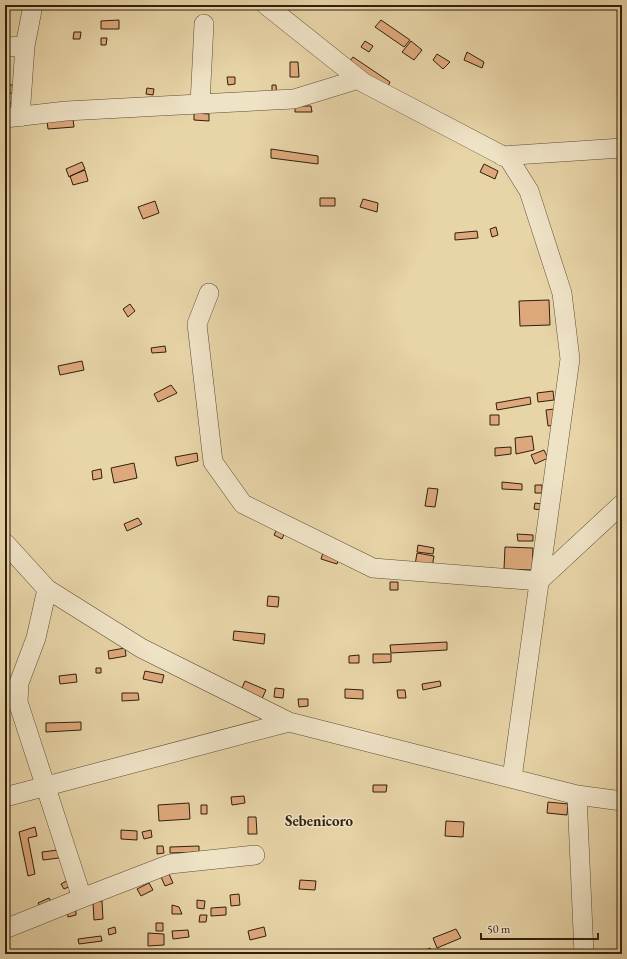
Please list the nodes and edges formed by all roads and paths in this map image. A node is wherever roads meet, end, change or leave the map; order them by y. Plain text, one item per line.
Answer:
1 (33, 5) edge
2 (266, 5) edge
3 (204, 24) dead end
4 (25, 46) junction
5 (5, 47) edge
6 (359, 78) junction
7 (200, 104) junction
8 (12, 117) edge
9 (622, 148) edge
10 (502, 156) junction
11 (209, 293) dead end
12 (622, 504) edge
13 (5, 543) edge
14 (539, 581) junction
15 (46, 589) junction
16 (289, 722) junction
17 (512, 778) junction
18 (46, 786) junction
19 (577, 795) junction
20 (5, 797) edge
21 (622, 802) edge
22 (255, 855) dead end
23 (82, 898) junction
24 (5, 929) edge
25 (584, 954) edge

1 - 4 street
2 - 6 street
3 - 7 street
4 - 5 street
4 - 8 street
6 - 7 street
6 - 10 street
7 - 8 street
9 - 10 street
10 - 14 street
11 - 14 street
12 - 14 street
13 - 15 street
14 - 17 street
15 - 16 street
15 - 18 street
16 - 17 street
16 - 18 street
17 - 19 street
18 - 20 street
18 - 23 street
19 - 21 street
19 - 25 street
22 - 23 street
23 - 24 street

